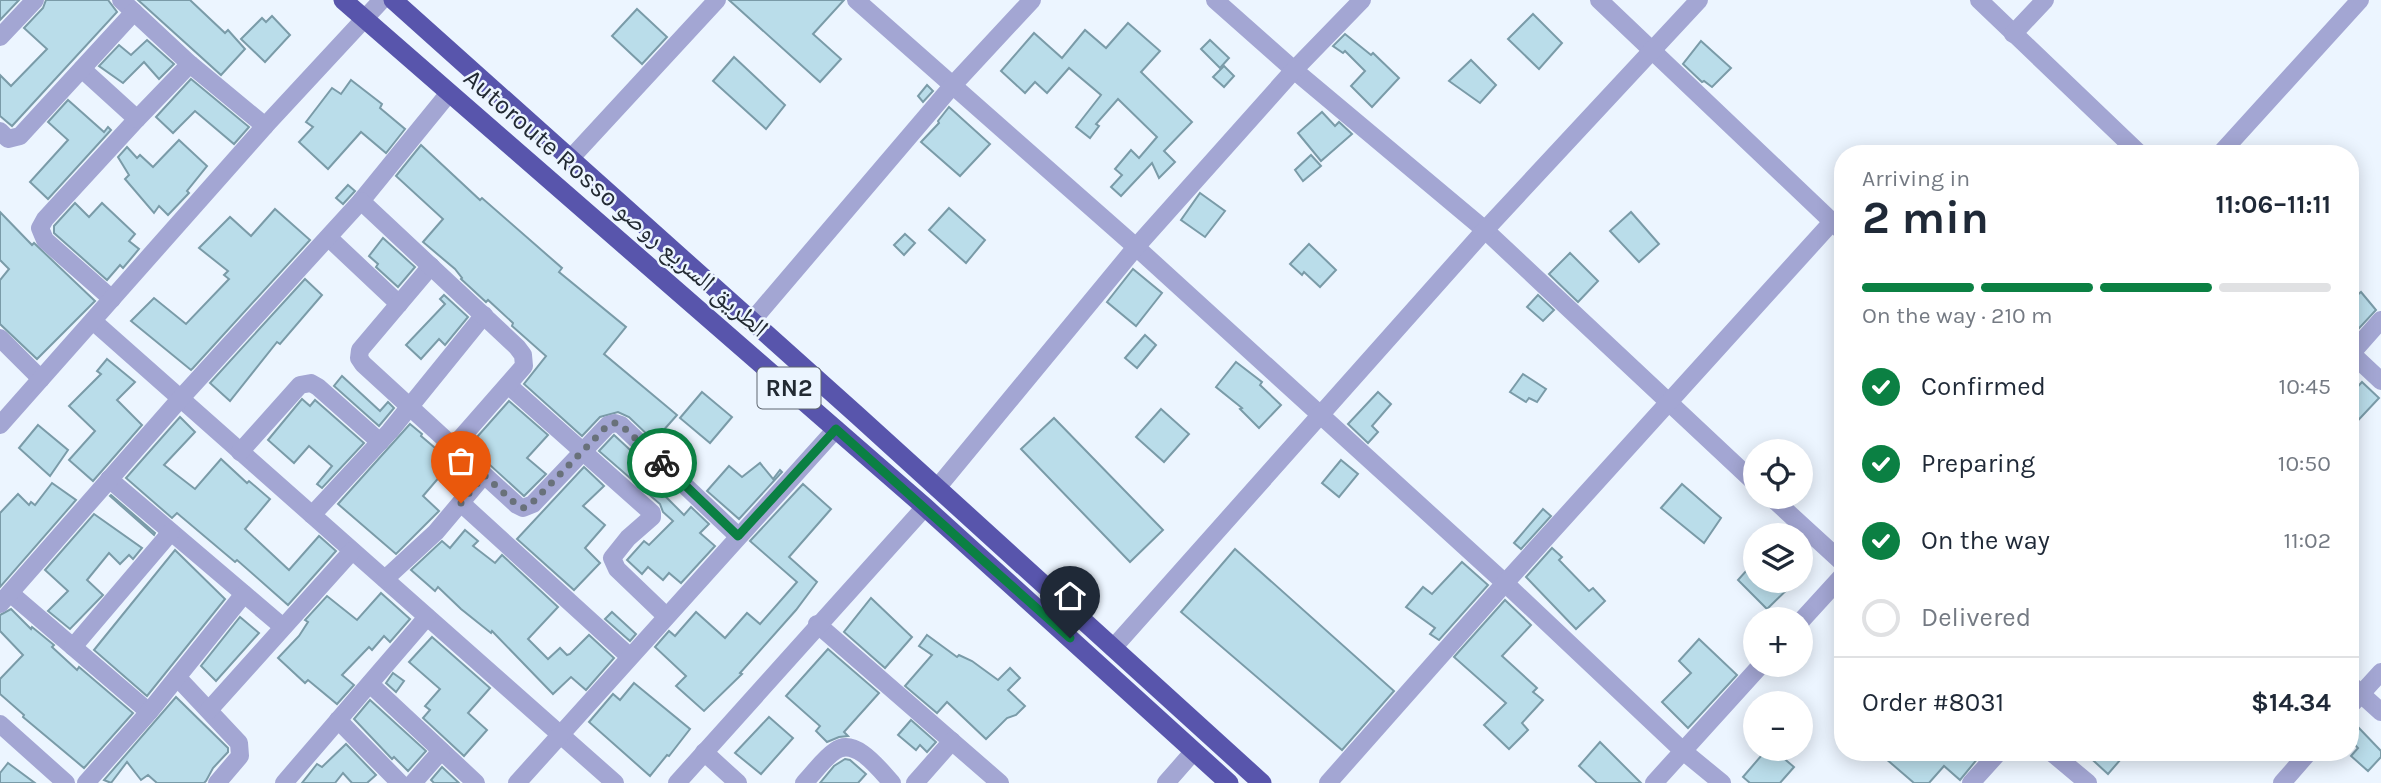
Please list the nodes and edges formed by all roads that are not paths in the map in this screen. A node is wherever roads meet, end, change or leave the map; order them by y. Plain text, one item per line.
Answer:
1 (35, 0) edge
2 (343, 0) edge
3 (382, 0) edge
4 (393, 0) edge
5 (717, 0) edge
6 (856, 0) edge
7 (1032, 0) edge
8 (1215, 0) edge
9 (1362, 0) edge
10 (1599, 0) edge
11 (1699, 0) edge
12 (1979, 0) edge
13 (2045, 0) edge
14 (2360, 0) edge
15 (128, 6) edge
16 (363, 18) junction
17 (2014, 34) junction
18 (0, 37) edge
19 (1653, 51) junction
20 (190, 64) junction
21 (82, 69) junction
22 (1294, 71) junction
23 (953, 85) junction
24 (449, 93) junction
25 (137, 119) junction
26 (265, 126) junction
27 (0, 131) edge
28 (2131, 145) edge
29 (2228, 145) edge
30 (570, 159) junction
31 (361, 201) junction
32 (1834, 223) edge
33 (1485, 230) junction
34 (1834, 231) edge
35 (329, 238) junction
36 (1136, 247) junction
37 (431, 266) junction
38 (112, 299) junction
39 (399, 304) junction
40 (484, 315) junction
41 (2381, 320) edge
42 (93, 321) junction
43 (751, 322) junction
44 (0, 338) edge
45 (2359, 345) edge
46 (2359, 361) edge
47 (41, 379) junction
48 (2381, 381) edge
49 (508, 385) junction
50 (180, 399) junction
51 (1669, 403) junction
52 (409, 407) junction
53 (1321, 414) junction
54 (0, 425) edge
55 (836, 429) junction
56 (380, 442) junction
57 (453, 447) junction
58 (583, 450) junction
59 (240, 452) junction
60 (1743, 471) edge
61 (484, 475) junction
62 (109, 480) junction
63 (937, 488) junction
64 (461, 503) junction
65 (925, 507) junction
66 (1784, 509) edge
67 (312, 515) junction
68 (171, 532) junction
69 (738, 536) junction
70 (352, 551) junction
71 (1834, 555) edge
72 (385, 579) junction
73 (1505, 583) junction
74 (1834, 585) edge
75 (244, 594) junction
76 (5, 599) edge
77 (1813, 608) edge
78 (666, 616) junction
79 (427, 617) junction
80 (817, 624) junction
81 (283, 627) junction
82 (73, 647) junction
83 (1113, 648) junction
84 (629, 656) junction
85 (2381, 672) edge
86 (177, 677) junction
87 (1750, 677) edge
88 (370, 684) junction
89 (2359, 690) edge
90 (2359, 697) edge
91 (209, 710) junction
92 (149, 712) junction
93 (2381, 712) edge
94 (338, 720) junction
95 (0, 724) edge
96 (559, 734) junction
97 (952, 741) junction
98 (441, 751) junction
99 (1194, 751) junction
100 (1683, 751) junction
101 (704, 752) junction
102 (1991, 761) edge
103 (2062, 761) edge
104 (2301, 761) edge
105 (219, 782) edge
106 (66, 783) edge
107 (86, 783) edge
108 (284, 783) edge
109 (400, 783) edge
110 (413, 783) edge
111 (476, 783) edge
112 (517, 783) edge
113 (615, 783) edge
114 (677, 783) edge
115 (738, 783) edge
116 (804, 783) edge
117 (892, 783) edge
118 (915, 783) edge
119 (1000, 783) edge
120 (1166, 783) edge
121 (1229, 783) edge
122 (1262, 783) edge
123 (1328, 783) edge
124 (1654, 783) edge
125 (1722, 783) edge
126 (1971, 783) edge
127 (2088, 783) edge
128 (2282, 783) edge

1 - 18 street
2 - 16 highway, Autoroute Rosso الطريق السريع روصو / RN2
3 - 16 street
4 - 30 highway, Autoroute Rosso الطريق السريع روصو / RN2
5 - 30 street
6 - 23 street
7 - 23 street
8 - 22 street
9 - 22 street
10 - 19 street
11 - 19 street
12 - 17 street
13 - 17 street
14 - 29 street
15 - 20 street
15 - 21 street
16 - 24 highway, Autoroute Rosso الطريق السريع روصو / RN2
16 - 26 street
17 - 28 street
19 - 32 street
19 - 33 street
20 - 25 street
20 - 26 street
21 - 25 street
21 - 27 street
22 - 33 street
22 - 36 street
23 - 36 street
23 - 43 street
24 - 31 street
24 - 55 highway, Autoroute Rosso الطريق السريع روصو / RN2
25 - 38 street
26 - 38 street
30 - 43 highway, Autoroute Rosso الطريق السريع روصو / RN2
31 - 35 street
31 - 37 street
33 - 51 street
33 - 53 street
34 - 51 street
35 - 39 street
35 - 50 street
36 - 53 street
36 - 63 street
37 - 39 street
37 - 40 street
38 - 42 street
39 - 52 street
40 - 49 street
40 - 52 street
41 - 45 street
42 - 47 street
42 - 50 street
43 - 63 highway, Autoroute Rosso الطريق السريع روصو / RN2
44 - 47 street
46 - 48 street
47 - 54 street
49 - 57 street
49 - 58 street
50 - 59 street
50 - 62 street
51 - 60 street
51 - 73 street
52 - 56 street
52 - 57 street
53 - 73 street
53 - 83 street
55 - 65 highway, Autoroute Rosso الطريق السريع روصو / RN2
55 - 69 street
56 - 59 street
56 - 67 street
57 - 61 street
58 - 61 street
58 - 69 street
58 - 78 street
59 - 67 street
61 - 64 street
62 - 68 street
62 - 76 street
63 - 83 highway, Autoroute Rosso الطريق السريع روصو / RN2
64 - 72 street
64 - 84 street
65 - 80 street
65 - 99 highway, Autoroute Rosso الطريق السريع روصو / RN2
66 - 71 street
67 - 70 street
68 - 75 street
68 - 82 street
69 - 78 street
70 - 72 street
70 - 81 street
72 - 79 street
73 - 100 street
73 - 123 street
74 - 77 street
75 - 81 street
75 - 86 street
76 - 82 street
78 - 84 street
79 - 88 street
79 - 96 street
80 - 97 street
80 - 101 street
81 - 91 street
82 - 92 street
83 - 122 highway, Autoroute Rosso الطريق السريع روصو / RN2
84 - 96 street
85 - 89 street
86 - 91 street
86 - 92 street
87 - 100 street
88 - 94 street
88 - 98 street
90 - 93 street
91 - 105 street
92 - 107 street
94 - 108 street
94 - 109 street
95 - 106 street
96 - 112 street
96 - 113 street
97 - 118 street
97 - 119 street
98 - 110 street
98 - 111 street
99 - 120 street
99 - 121 highway, Autoroute Rosso الطريق السريع روصو / RN2
100 - 124 street
100 - 125 street
101 - 114 street
101 - 115 street
102 - 126 street
103 - 127 street
104 - 128 street
116 - 117 street

